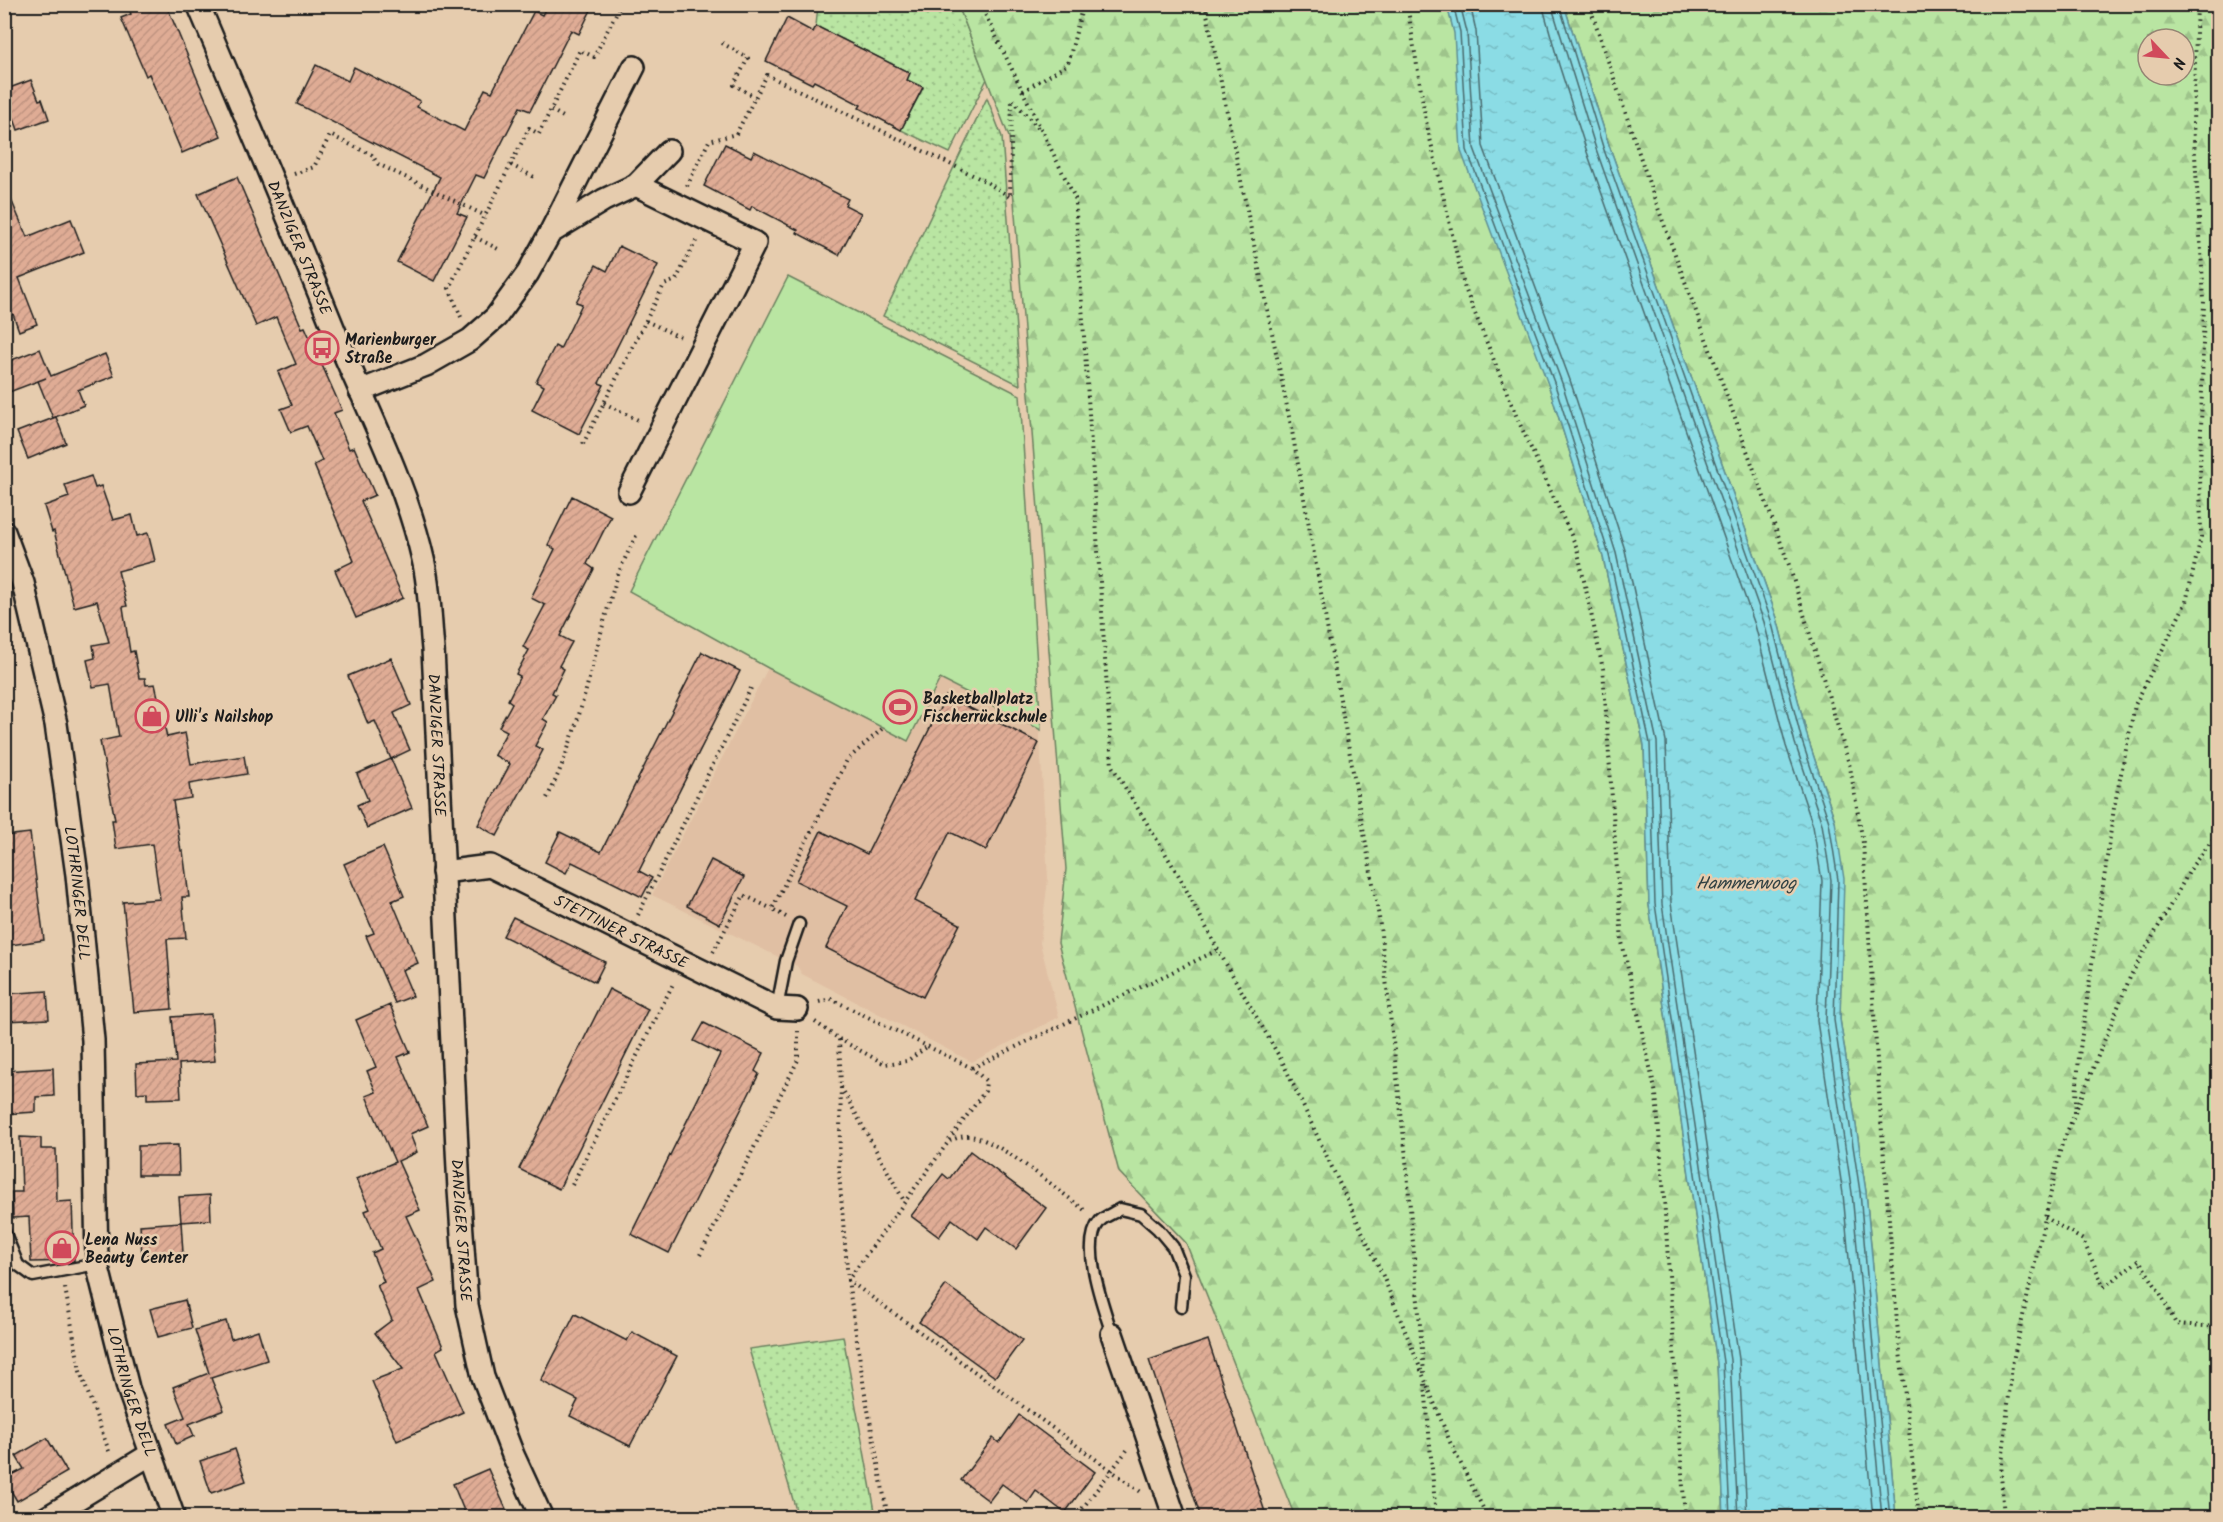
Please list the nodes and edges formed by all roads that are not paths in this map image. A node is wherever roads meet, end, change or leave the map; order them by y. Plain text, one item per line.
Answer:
1 (198, 4) edge
2 (634, 66) dead end
3 (669, 151) dead end
4 (636, 185) junction
5 (550, 233) junction
6 (360, 391) junction
7 (629, 492) dead end
8 (4, 532) edge
9 (443, 872) junction
10 (799, 924) road end
11 (787, 1009) joint
12 (4, 1231) edge
13 (97, 1264) junction
14 (1180, 1307) dead end
15 (1112, 1334) joint
16 (152, 1454) junction
17 (1175, 1517) edge
18 (46, 1518) edge
19 (174, 1518) edge
20 (542, 1518) edge

1 - 6 street, DANZIGER STRASSE
2 - 5 street
3 - 4 street
4 - 5 street
4 - 7 street
5 - 6 street
6 - 9 street, DANZIGER STRASSE
8 - 13 street, LOTHRINGER DELL
9 - 11 street, STETTINER STRASSE
9 - 20 street, DANZIGER STRASSE
10 - 11 lane
12 - 13 lane
13 - 16 street, LOTHRINGER DELL
14 - 15 lane
15 - 17 street
16 - 18 street
16 - 19 street, LOTHRINGER DELL

